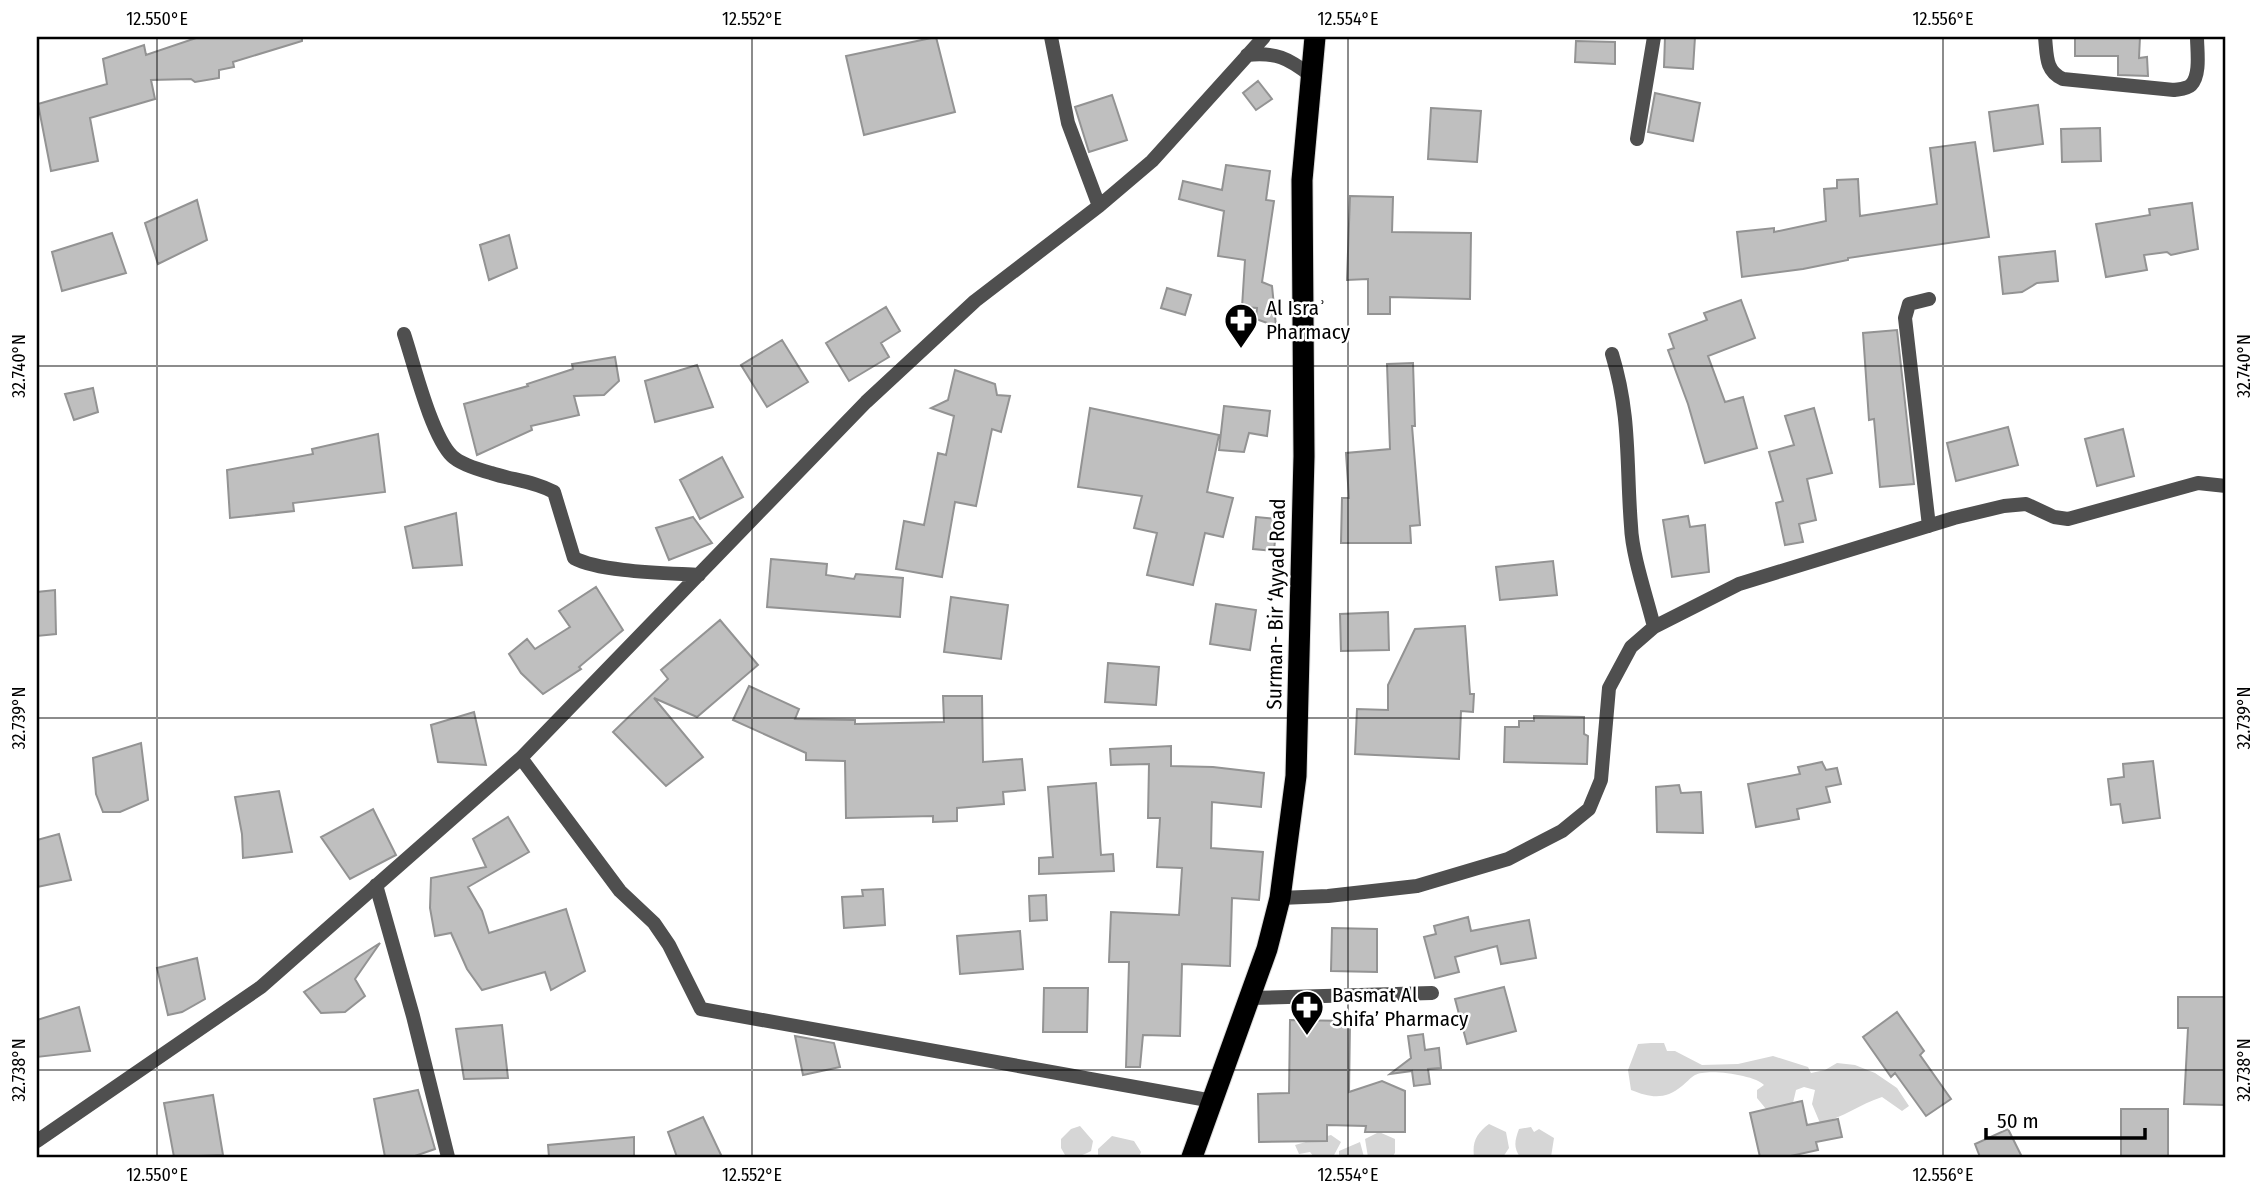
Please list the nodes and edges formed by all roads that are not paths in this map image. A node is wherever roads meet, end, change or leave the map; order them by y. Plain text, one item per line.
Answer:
1 (1051, 37) edge
2 (1264, 37) edge
3 (1315, 37) edge
4 (1654, 37) edge
5 (2045, 37) edge
6 (2197, 37) edge
7 (1247, 55) junction
8 (1310, 75) junction
9 (1637, 138) dead end
10 (1099, 206) junction
11 (1929, 299) dead end
12 (404, 334) dead end
13 (1612, 354) dead end
14 (2226, 486) edge
15 (1929, 526) junction
16 (699, 575) junction
17 (1654, 627) junction
18 (521, 758) junction
19 (376, 886) junction
20 (1280, 898) junction
21 (1432, 993) dead end
22 (1251, 998) junction
23 (1213, 1101) junction
24 (37, 1141) edge
25 (448, 1157) edge
26 (1192, 1157) edge

1 - 10 street
2 - 7 street
3 - 8 highway, Surman- Bir ‘Ayyad Road
4 - 9 street
5 - 6 street
7 - 8 street
7 - 10 street
8 - 20 highway, Surman- Bir ‘Ayyad Road
10 - 16 street
11 - 15 street
12 - 16 street
13 - 17 street
14 - 15 street
15 - 17 street
16 - 18 street
17 - 20 street
18 - 19 street
18 - 23 street
19 - 24 street
19 - 25 street
20 - 22 highway, Surman- Bir ‘Ayyad Road
21 - 22 street
22 - 23 highway, Surman- Bir ‘Ayyad Road
23 - 26 highway, Surman- Bir ‘Ayyad Road

